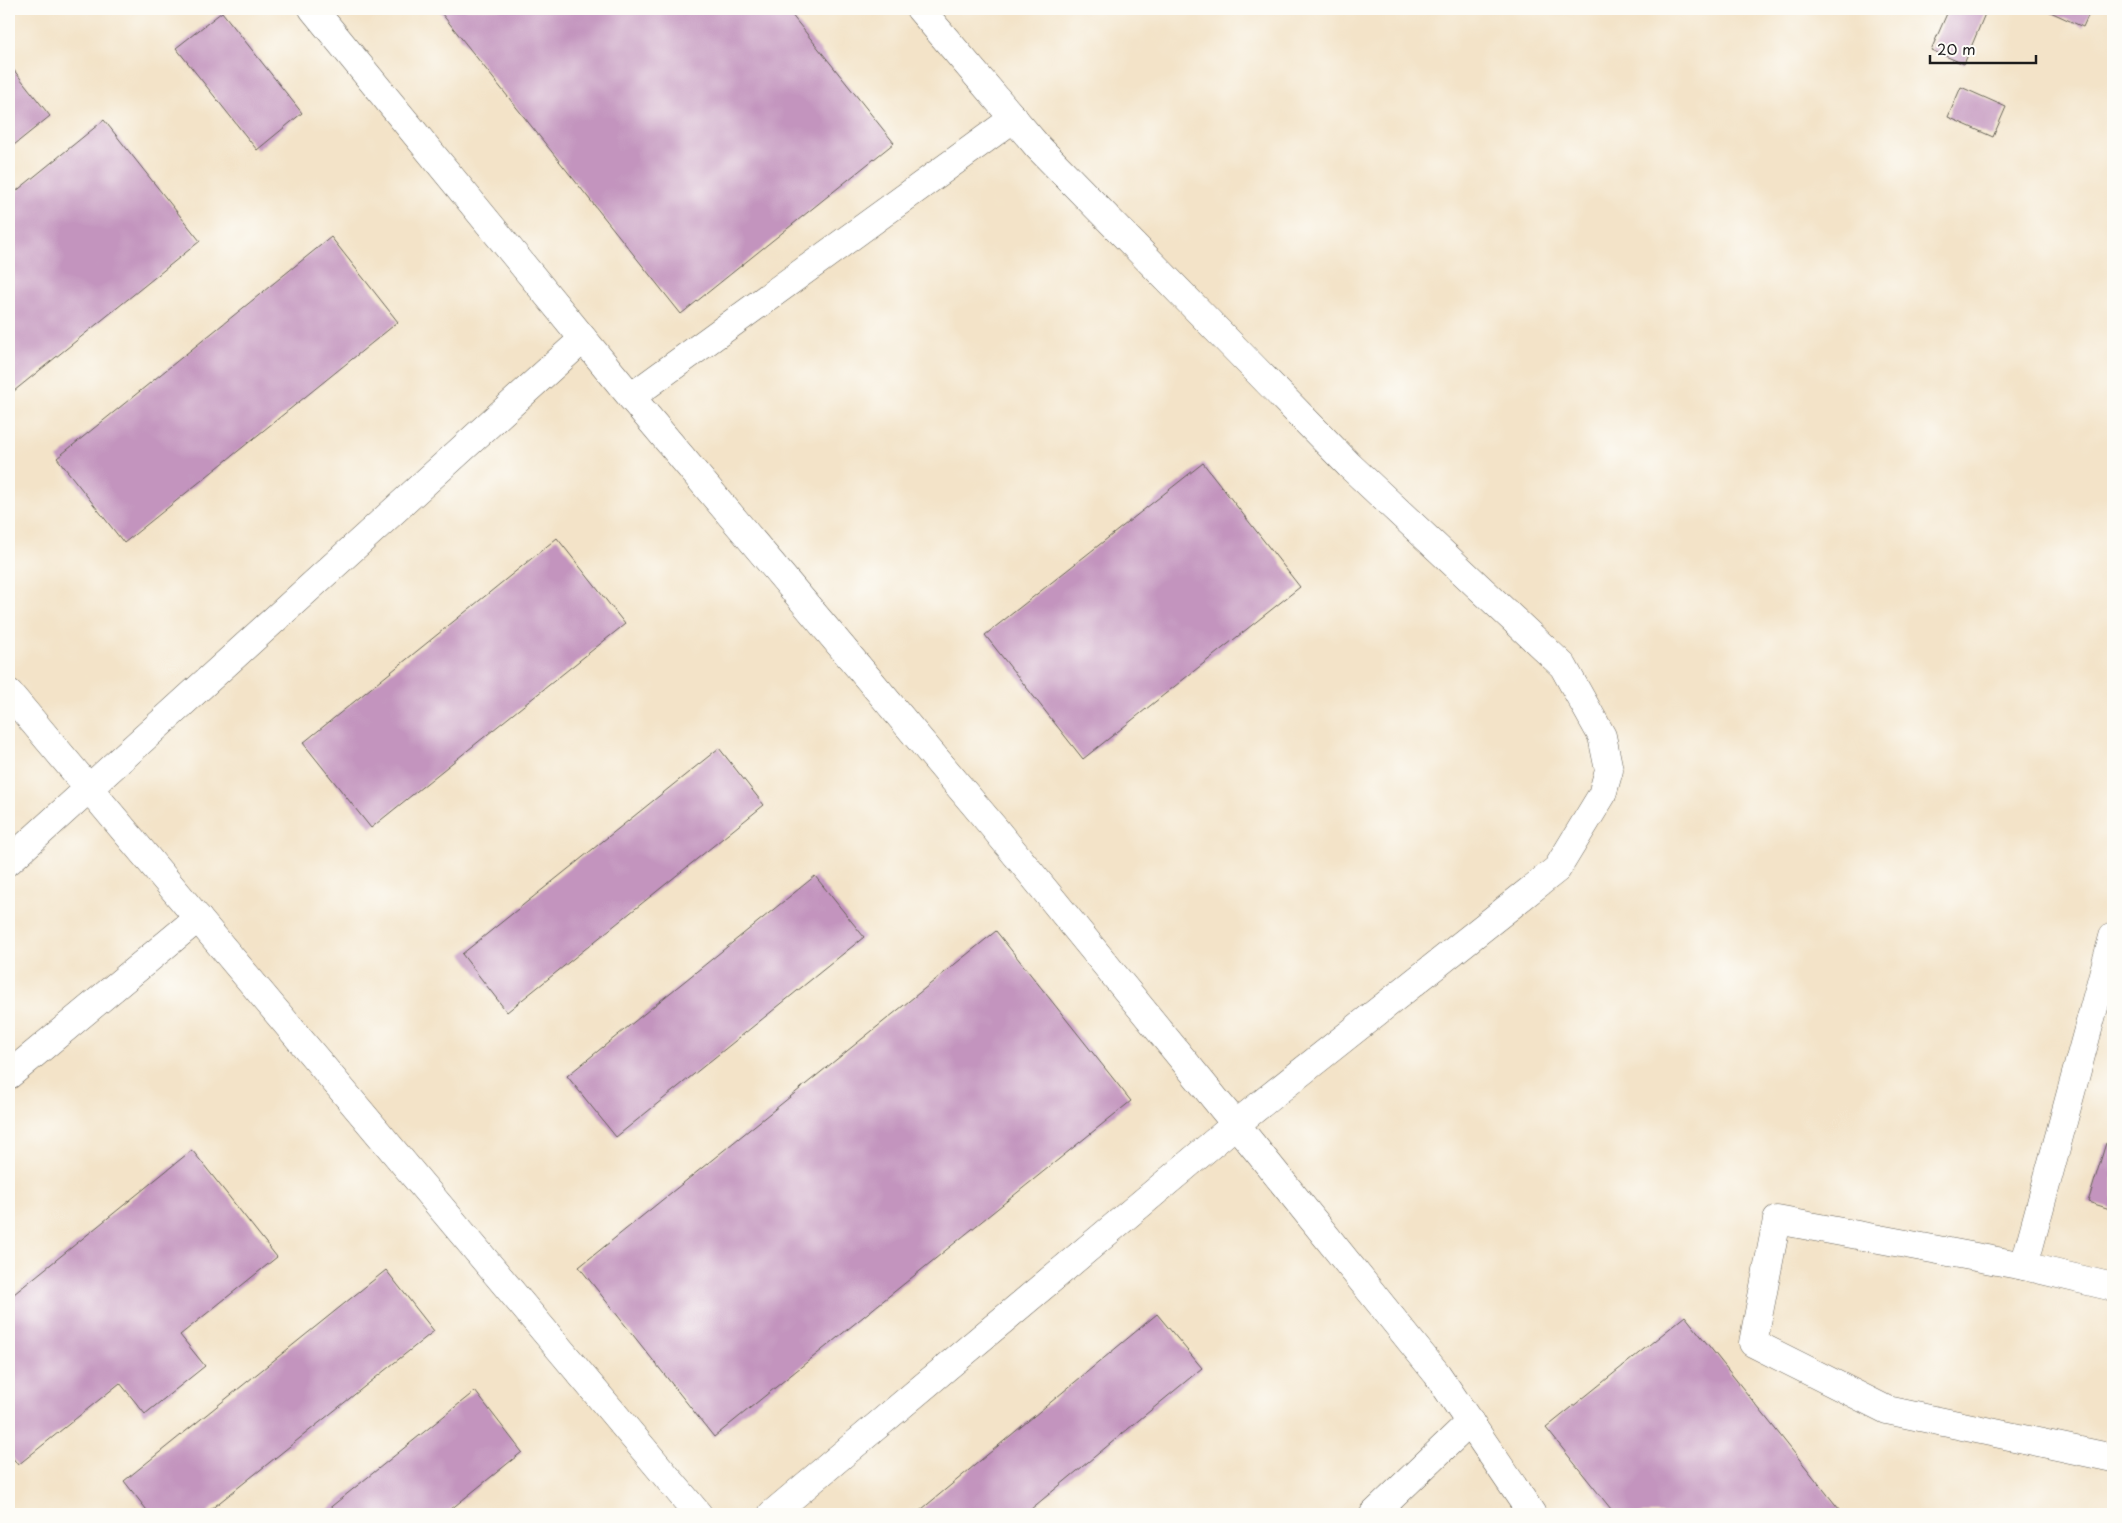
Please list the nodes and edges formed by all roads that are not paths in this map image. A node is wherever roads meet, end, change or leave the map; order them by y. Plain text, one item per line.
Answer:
1 (313, 9) edge
2 (920, 9) edge
3 (1014, 118) junction
4 (583, 339) junction
5 (631, 397) junction
6 (9, 693) edge
7 (89, 789) junction
8 (9, 862) edge
9 (198, 918) junction
10 (2113, 937) edge
11 (9, 1075) edge
12 (1236, 1124) junction
13 (2024, 1266) junction
14 (2113, 1287) edge
15 (1470, 1422) junction
16 (2113, 1458) edge
17 (698, 1514) edge
18 (772, 1514) edge
19 (1374, 1514) edge
20 (1532, 1514) edge

1 - 4 street
2 - 3 street
3 - 5 street
3 - 12 street
4 - 5 street
4 - 7 street
5 - 12 street
6 - 7 street
7 - 8 street
7 - 9 street
9 - 11 street
9 - 17 street
10 - 13 street
12 - 15 street
12 - 18 street
13 - 14 street
13 - 16 street
15 - 19 street
15 - 20 street

